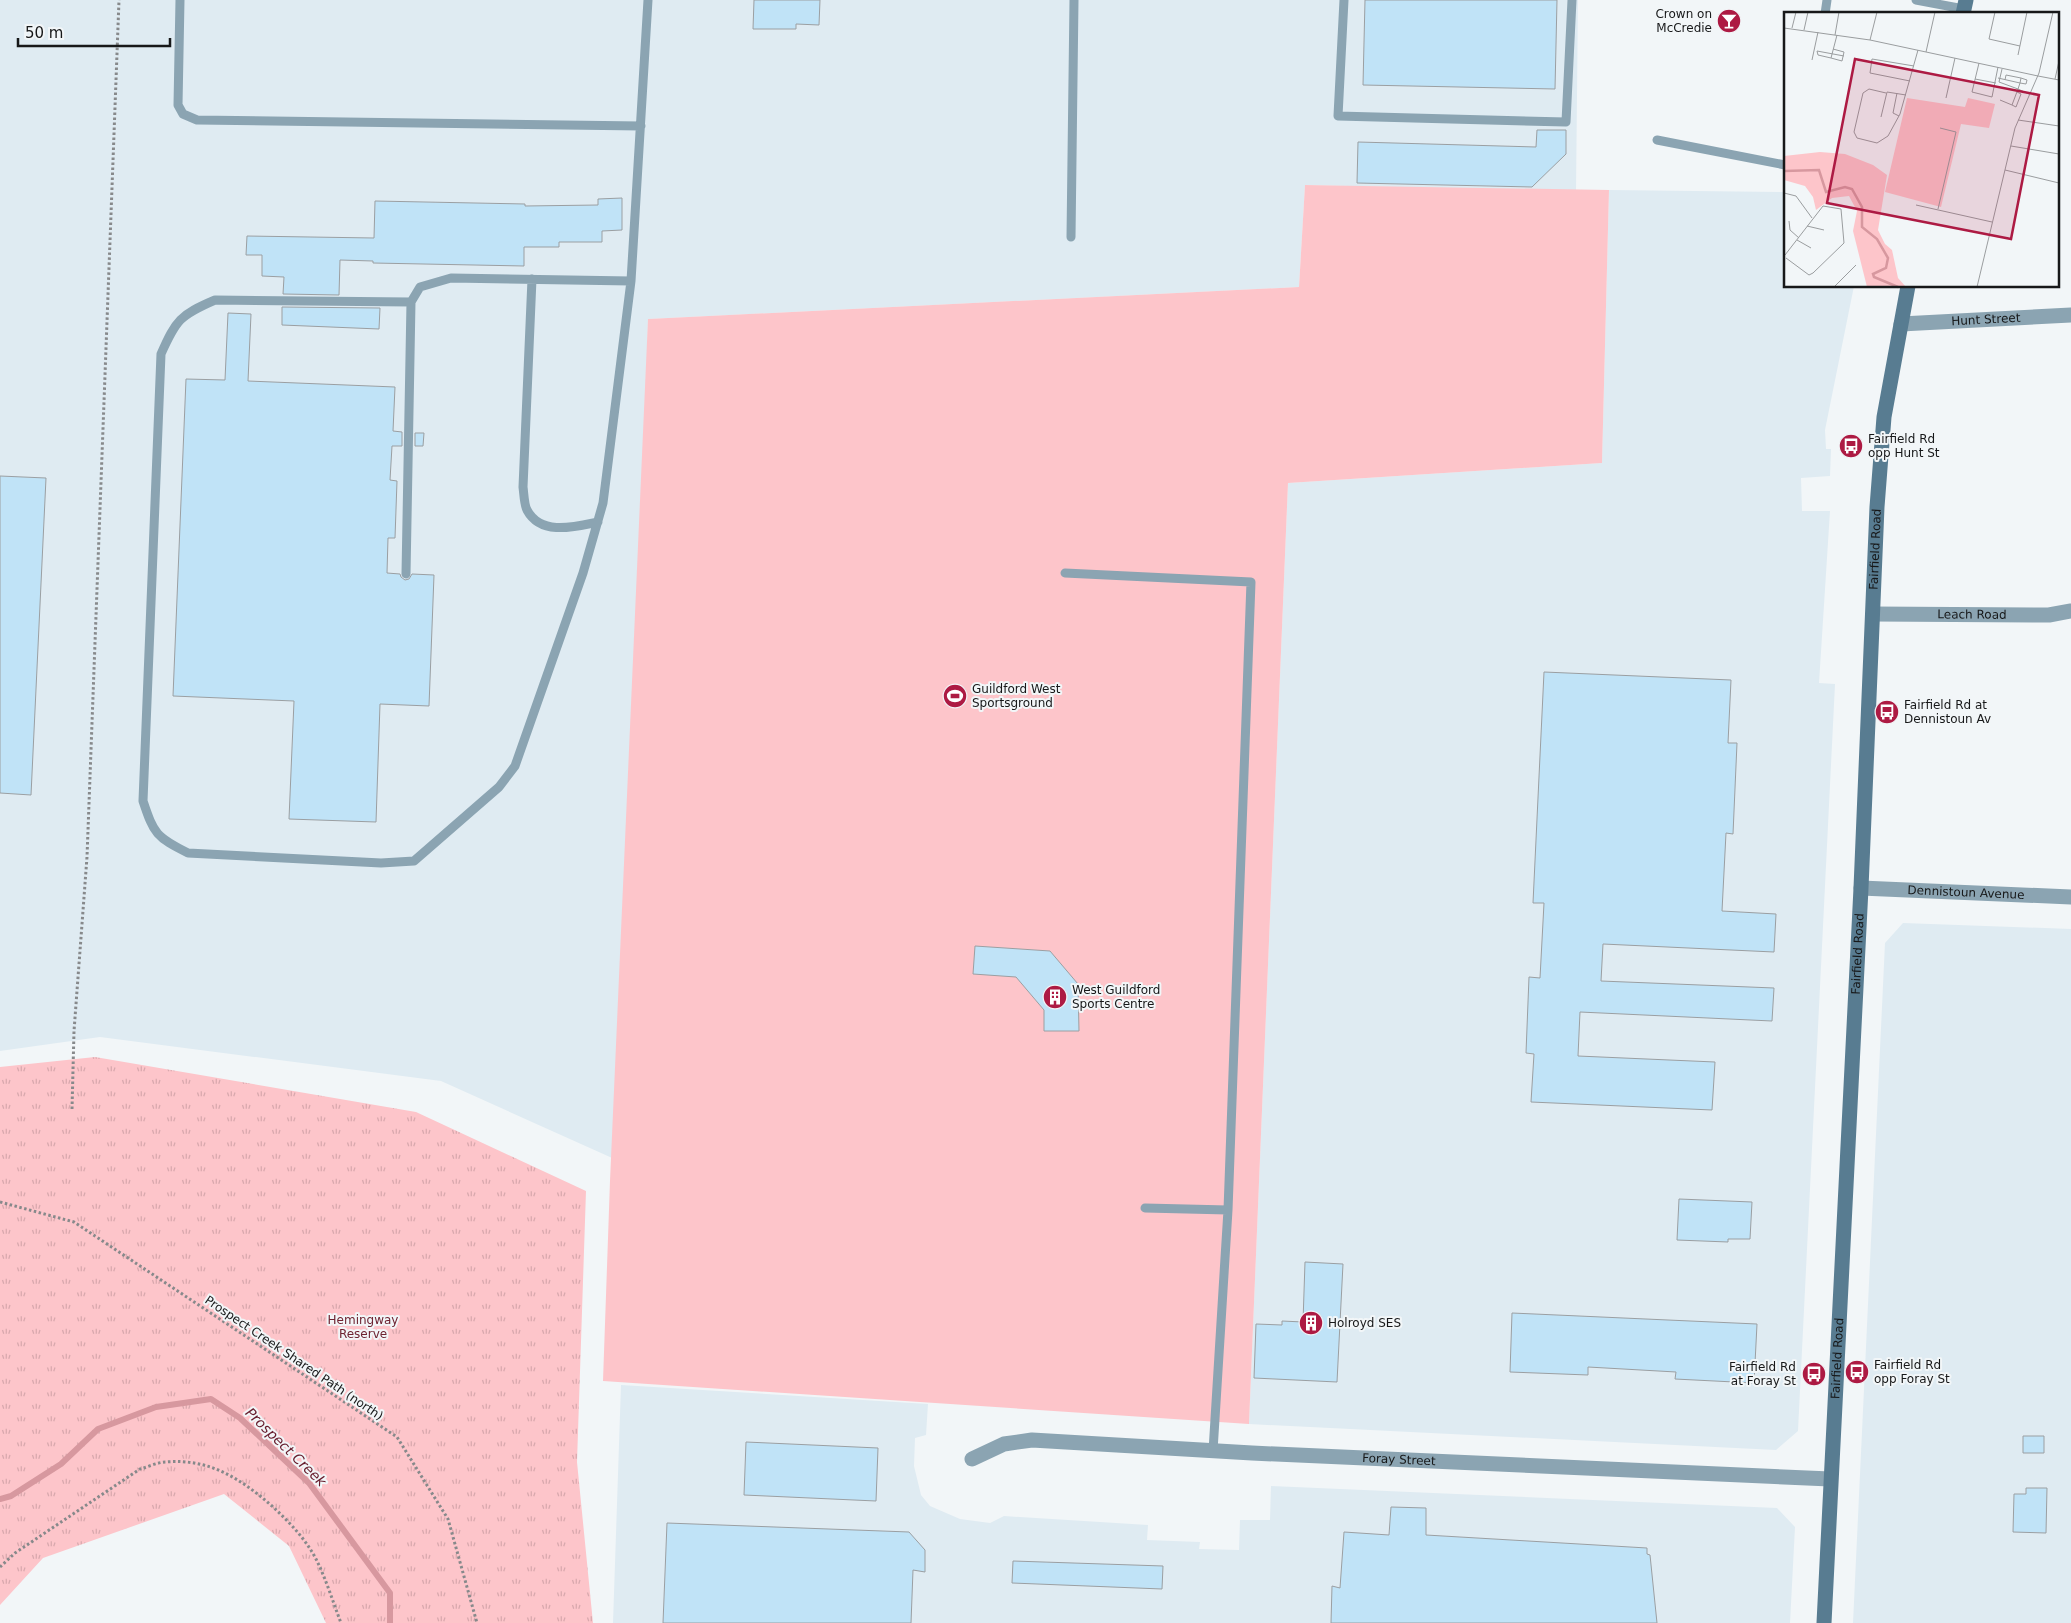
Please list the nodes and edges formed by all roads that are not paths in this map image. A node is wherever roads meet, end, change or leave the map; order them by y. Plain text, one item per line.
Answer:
1 (180, 0) edge
2 (648, 0) edge
3 (1074, 0) edge
4 (1344, 0) edge
5 (1572, 0) edge
6 (1916, 0) edge
7 (1964, 6) edge
8 (641, 126) junction
9 (1657, 140) dead end
10 (1784, 165) edge
11 (1070, 237) dead end
12 (532, 279) junction
13 (631, 281) junction
14 (1908, 288) edge
15 (411, 302) junction
16 (2071, 315) edge
17 (1901, 324) junction
18 (598, 522) junction
19 (1065, 573) dead end
20 (406, 574) dead end
21 (2071, 611) edge
22 (1873, 614) junction
23 (1861, 888) junction
24 (2071, 896) edge
25 (1145, 1208) dead end
26 (1228, 1210) junction
27 (1213, 1451) junction
28 (972, 1459) dead end
29 (1830, 1479) junction
30 (1824, 1623) edge

1 - 8 lane
2 - 8 lane
3 - 11 lane
4 - 5 lane
6 - 7 lane
8 - 13 lane
9 - 10 lane
12 - 13 lane
12 - 15 lane
12 - 18 lane
13 - 18 lane
14 - 17 main road, Fairfield Road
15 - 18 lane
15 - 20 lane
16 - 17 street, Hunt Street
17 - 22 main road, Fairfield Road
19 - 26 lane
21 - 22 street, Leach Road
22 - 23 main road, Fairfield Road
23 - 24 street, Dennistoun Avenue
23 - 29 main road, Fairfield Road
25 - 26 lane
26 - 27 lane
27 - 28 street, Foray Street
27 - 29 street, Foray Street
29 - 30 main road, Fairfield Road

